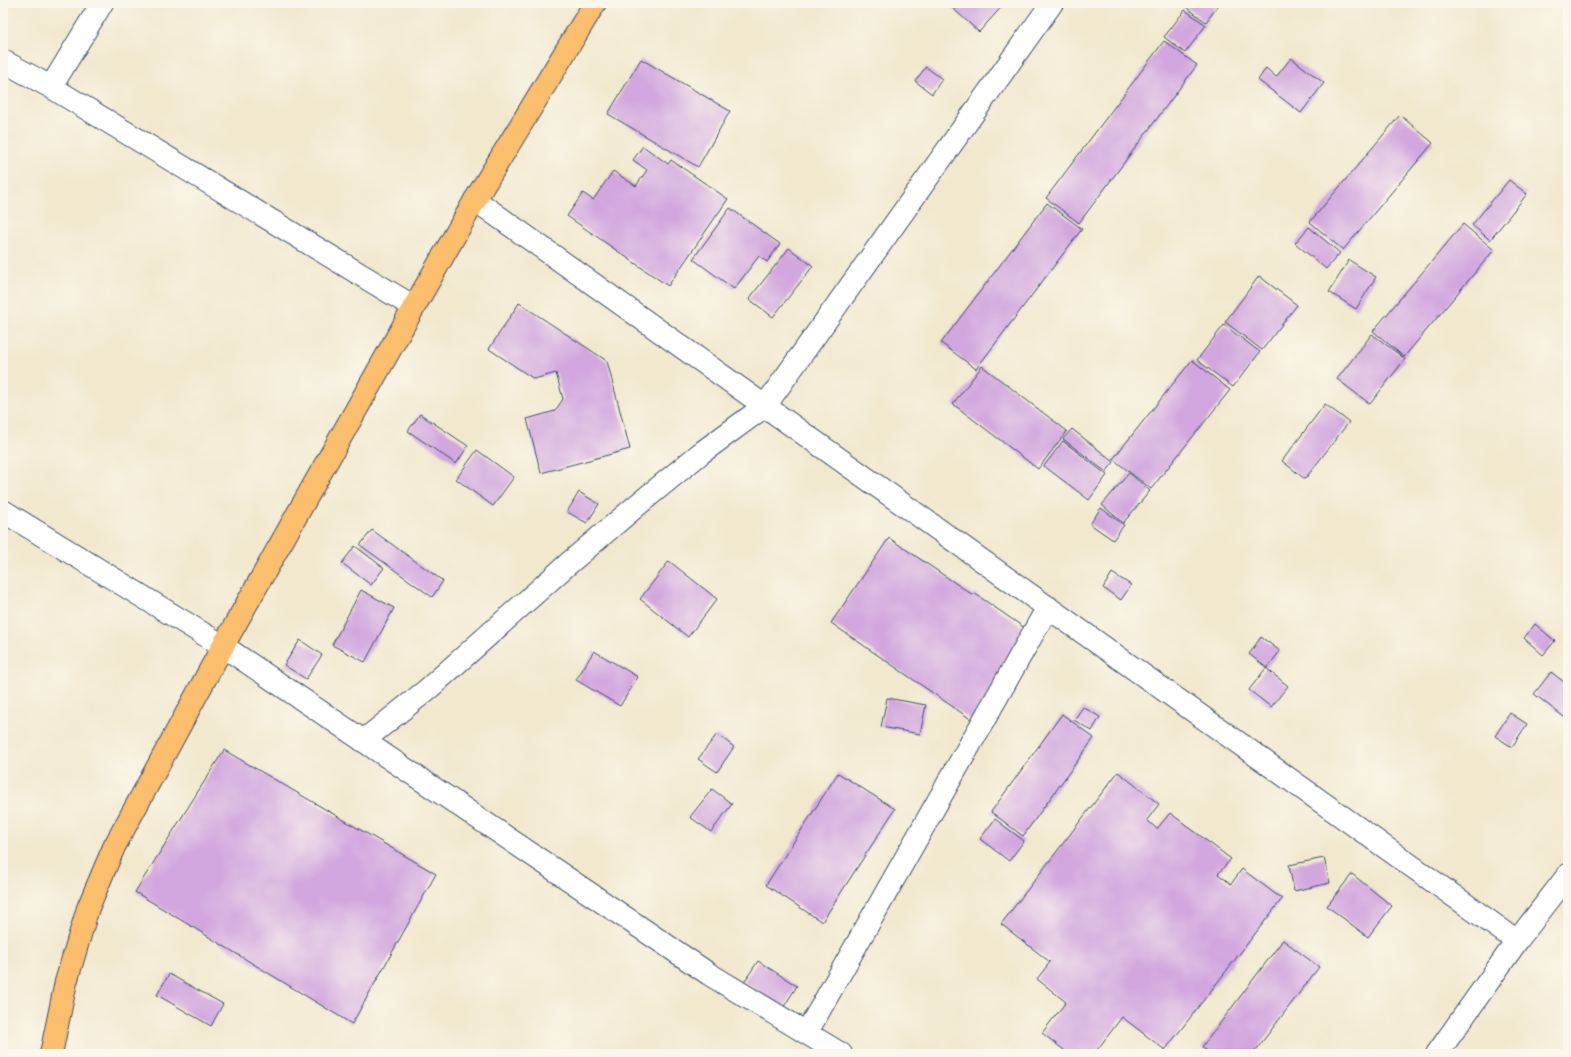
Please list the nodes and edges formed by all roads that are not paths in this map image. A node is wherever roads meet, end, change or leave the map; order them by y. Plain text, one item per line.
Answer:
1 (102, 3) edge
2 (595, 3) edge
3 (1052, 3) edge
4 (3, 61) edge
5 (51, 87) junction
6 (475, 200) junction
7 (414, 307) junction
8 (765, 406) junction
9 (3, 511) edge
10 (1048, 607) junction
11 (223, 646) junction
12 (363, 741) junction
13 (1568, 875) edge
14 (1517, 942) junction
15 (807, 1032) junction
16 (51, 1054) edge
17 (841, 1054) edge
18 (1437, 1054) edge

1 - 5 street
2 - 6 main road
3 - 8 street
4 - 5 street
5 - 7 street
6 - 7 main road
6 - 8 street
7 - 11 main road
8 - 10 street
8 - 12 street
9 - 11 street
10 - 14 street
10 - 15 street
11 - 12 street
11 - 16 main road
12 - 15 street
13 - 14 street
14 - 18 street
15 - 17 street

